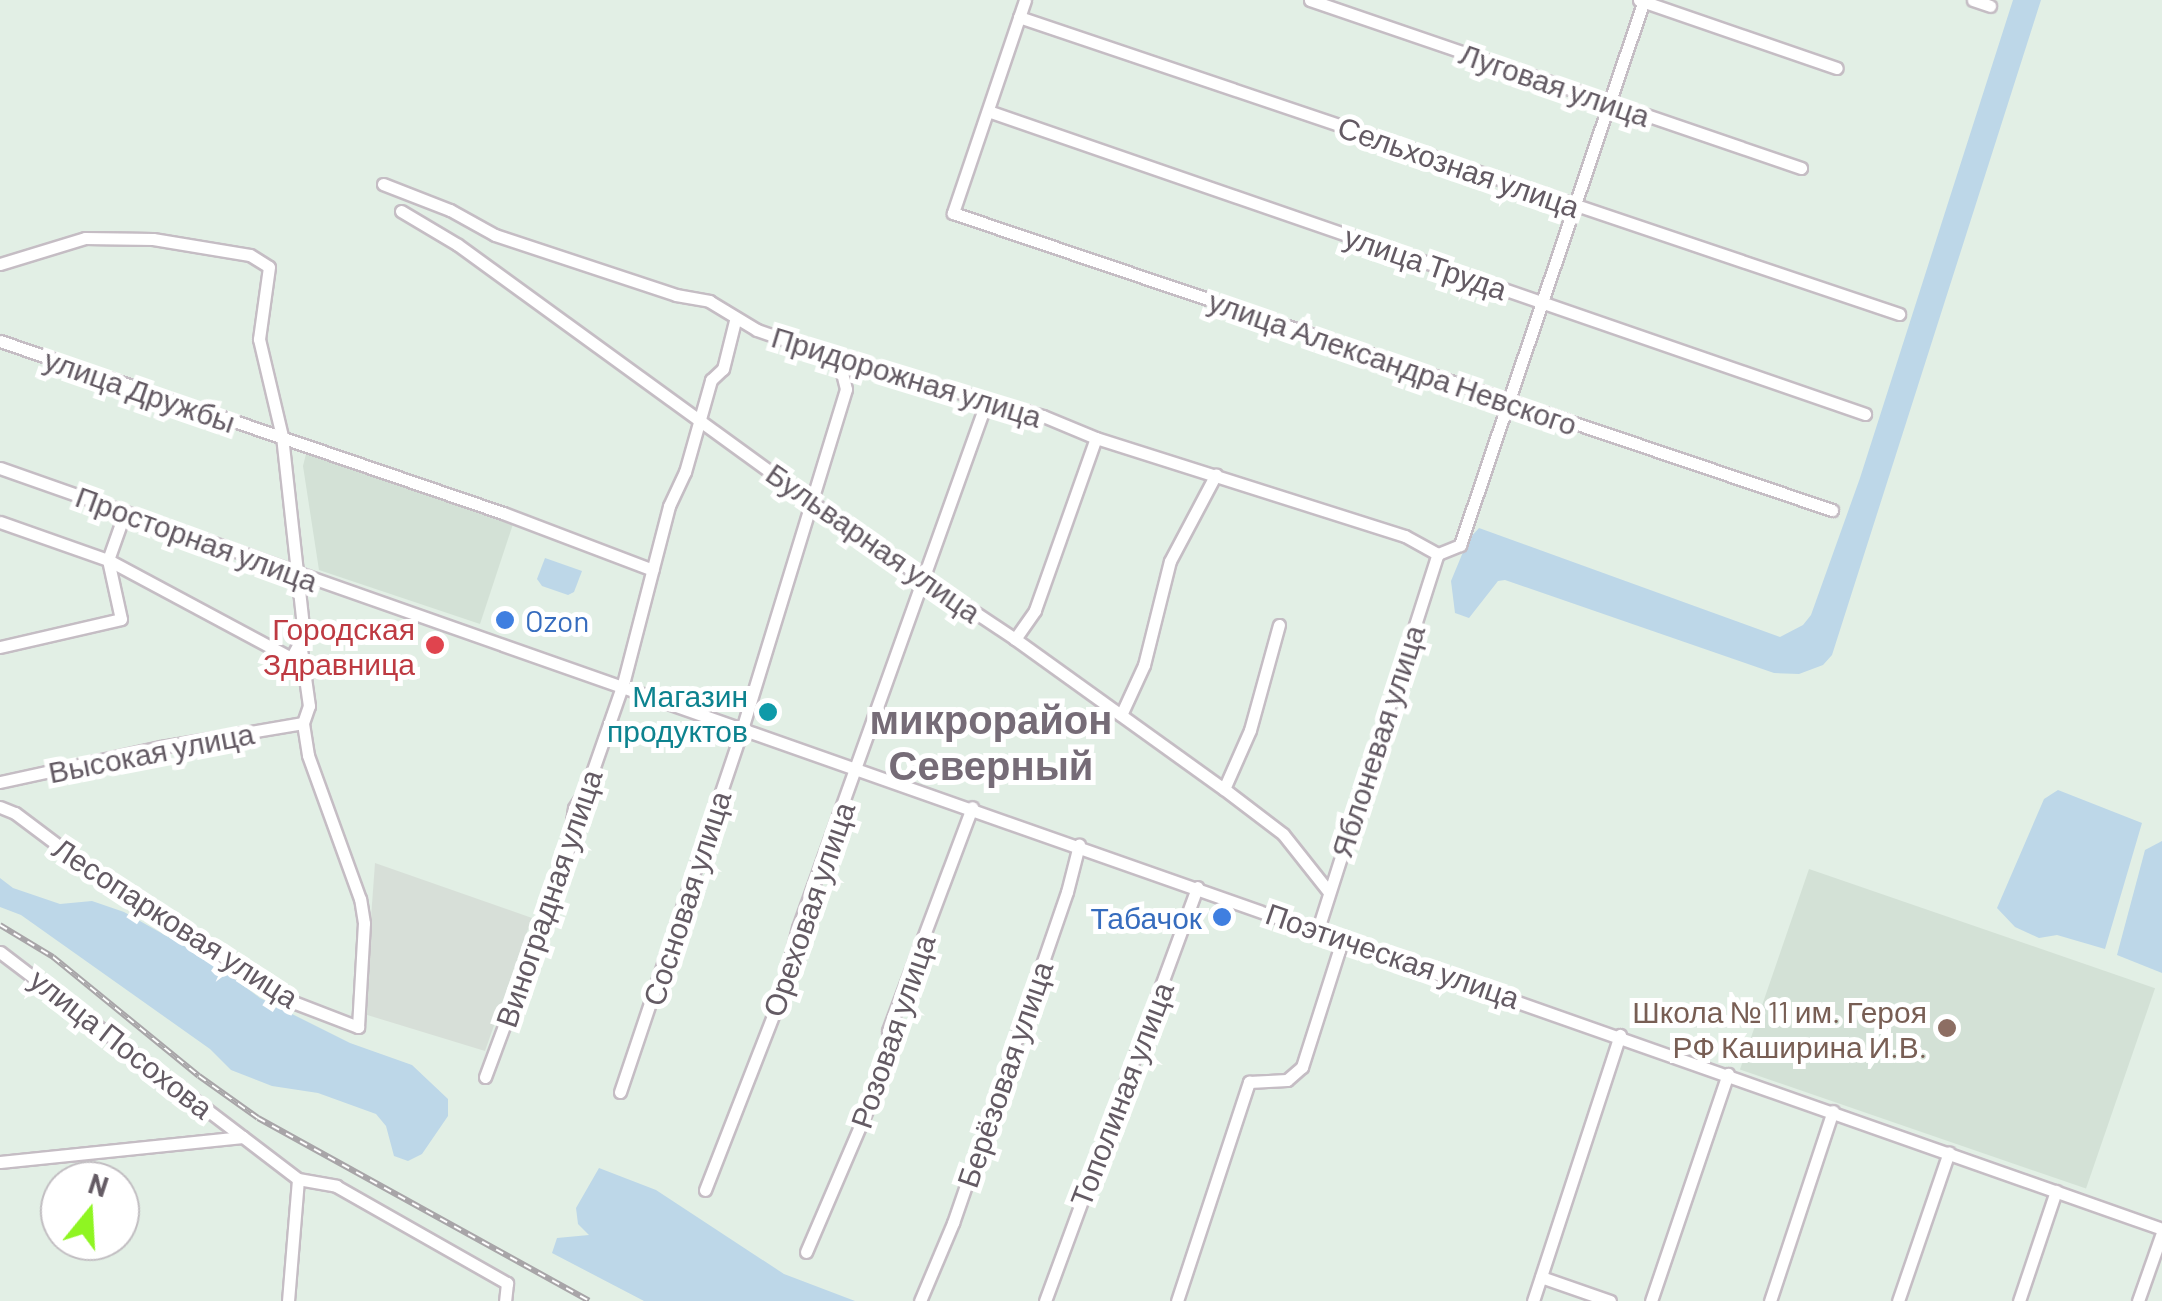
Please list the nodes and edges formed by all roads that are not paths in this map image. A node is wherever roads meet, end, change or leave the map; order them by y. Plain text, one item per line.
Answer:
1 (1025, 0) edge
2 (1310, 0) edge
3 (1973, 0) edge
4 (1642, 1) edge
5 (1990, 6) dead end
6 (1019, 17) junction
7 (1837, 68) dead end
8 (1610, 103) junction
9 (988, 111) junction
10 (1801, 168) dead end
11 (383, 184) dead end
12 (1576, 205) junction
13 (401, 211) dead end
14 (0, 264) edge
15 (1543, 302) junction
16 (1899, 314) dead end
17 (735, 321) junction
18 (0, 340) edge
19 (838, 358) junction
20 (986, 400) junction
21 (1510, 401) junction
22 (1864, 414) dead end
23 (700, 418) junction
24 (282, 436) junction
25 (1096, 438) junction
26 (0, 468) edge
27 (1216, 474) junction
28 (811, 500) junction
29 (1832, 510) dead end
30 (125, 512) junction
31 (0, 522) edge
32 (1438, 554) junction
33 (108, 560) junction
34 (653, 570) junction
35 (296, 574) junction
36 (922, 580) junction
37 (1280, 626) dead end
38 (1015, 639) junction
39 (300, 642) junction
40 (0, 647) edge
41 (623, 684) junction
42 (1121, 715) junction
43 (303, 723) junction
44 (743, 726) junction
45 (857, 766) junction
46 (0, 782) edge
47 (1224, 789) junction
48 (972, 807) junction
49 (0, 808) edge
50 (1079, 845) junction
51 (1197, 886) junction
52 (1329, 892) junction
53 (1318, 929) junction
54 (1343, 938) junction
55 (0, 952) edge
56 (1620, 1036) junction
57 (1728, 1074) junction
58 (485, 1078) dead end
59 (620, 1092) dead end
60 (1833, 1111) junction
61 (243, 1136) junction
62 (1949, 1152) junction
63 (0, 1162) edge
64 (298, 1179) junction
65 (705, 1190) dead end
66 (2056, 1191) junction
67 (2162, 1231) edge
68 (806, 1252) dead end
69 (1541, 1277) junction
70 (288, 1301) edge
71 (505, 1301) edge
72 (920, 1301) edge
73 (1045, 1301) edge
74 (1177, 1301) edge
75 (1532, 1301) edge
76 (1610, 1301) edge
77 (1651, 1301) edge
78 (1770, 1301) edge
79 (1898, 1301) edge
80 (2019, 1301) edge
81 (2138, 1301) edge

1 - 6 street
2 - 8 street, Луговая улица
3 - 5 street
4 - 7 street
4 - 8 street
6 - 9 street
6 - 12 street, Сельхозная улица
8 - 10 street, Луговая улица
8 - 12 street
9 - 15 street, улица Труда
9 - 21 street, улица Александра Невского
11 - 17 street, Придорожная улица
12 - 15 street
12 - 16 street, Сельхозная улица
13 - 23 street, Бульварная улица
14 - 24 street
15 - 21 street
15 - 22 street, улица Труда
17 - 19 street, Придорожная улица
17 - 23 street, Виноградная улица
18 - 24 street, улица Дружбы
19 - 20 street, Придорожная улица
19 - 28 street, Сосновая улица
20 - 25 street, Придорожная улица
20 - 36 street, Ореховая улица
21 - 29 street, улица Александра Невского
21 - 32 street
23 - 28 street, Бульварная улица
23 - 34 street, Виноградная улица
24 - 34 street, улица Дружбы
24 - 35 street
25 - 27 street, Придорожная улица
25 - 38 street
26 - 30 street, Просторная улица
27 - 32 street, Придорожная улица
27 - 42 street
28 - 36 street, Бульварная улица
28 - 44 street, Сосновая улица
30 - 33 street
30 - 35 street, Просторная улица
31 - 33 street
32 - 52 street, Яблоневая улица
33 - 39 street
33 - 40 street
34 - 41 street, Виноградная улица
35 - 39 street
35 - 41 street, Просторная улица
36 - 38 street, Бульварная улица
36 - 45 street, Ореховая улица
37 - 47 street
38 - 42 street, Бульварная улица
39 - 43 street
41 - 44 street, Поэтическая улица
41 - 58 street, Виноградная улица
42 - 47 street, Бульварная улица
43 - 46 street, Высокая улица
43 - 49 street, Лесопарковая улица
44 - 45 street, Поэтическая улица
44 - 59 street, Сосновая улица
45 - 48 street, Поэтическая улица
45 - 65 street, Ореховая улица
47 - 52 street, Бульварная улица
48 - 50 street, Поэтическая улица
48 - 68 street, Розовая улица
50 - 51 street, Поэтическая улица
50 - 72 street, Берёзовая улица
51 - 53 street, Поэтическая улица
51 - 73 street, Тополиная улица
52 - 53 street, Яблоневая улица
53 - 54 street, Поэтическая улица
54 - 56 street, Поэтическая улица
54 - 74 street
55 - 61 street, улица Посохова
56 - 57 street, Поэтическая улица
56 - 69 street
57 - 60 street, Поэтическая улица
57 - 77 street
60 - 62 street, Поэтическая улица
60 - 78 street
61 - 63 street
61 - 64 street, улица Посохова
62 - 66 street, Поэтическая улица
62 - 79 street
64 - 70 street
64 - 71 street
66 - 67 street, Поэтическая улица
66 - 80 street
67 - 81 street
69 - 75 street
69 - 76 street

